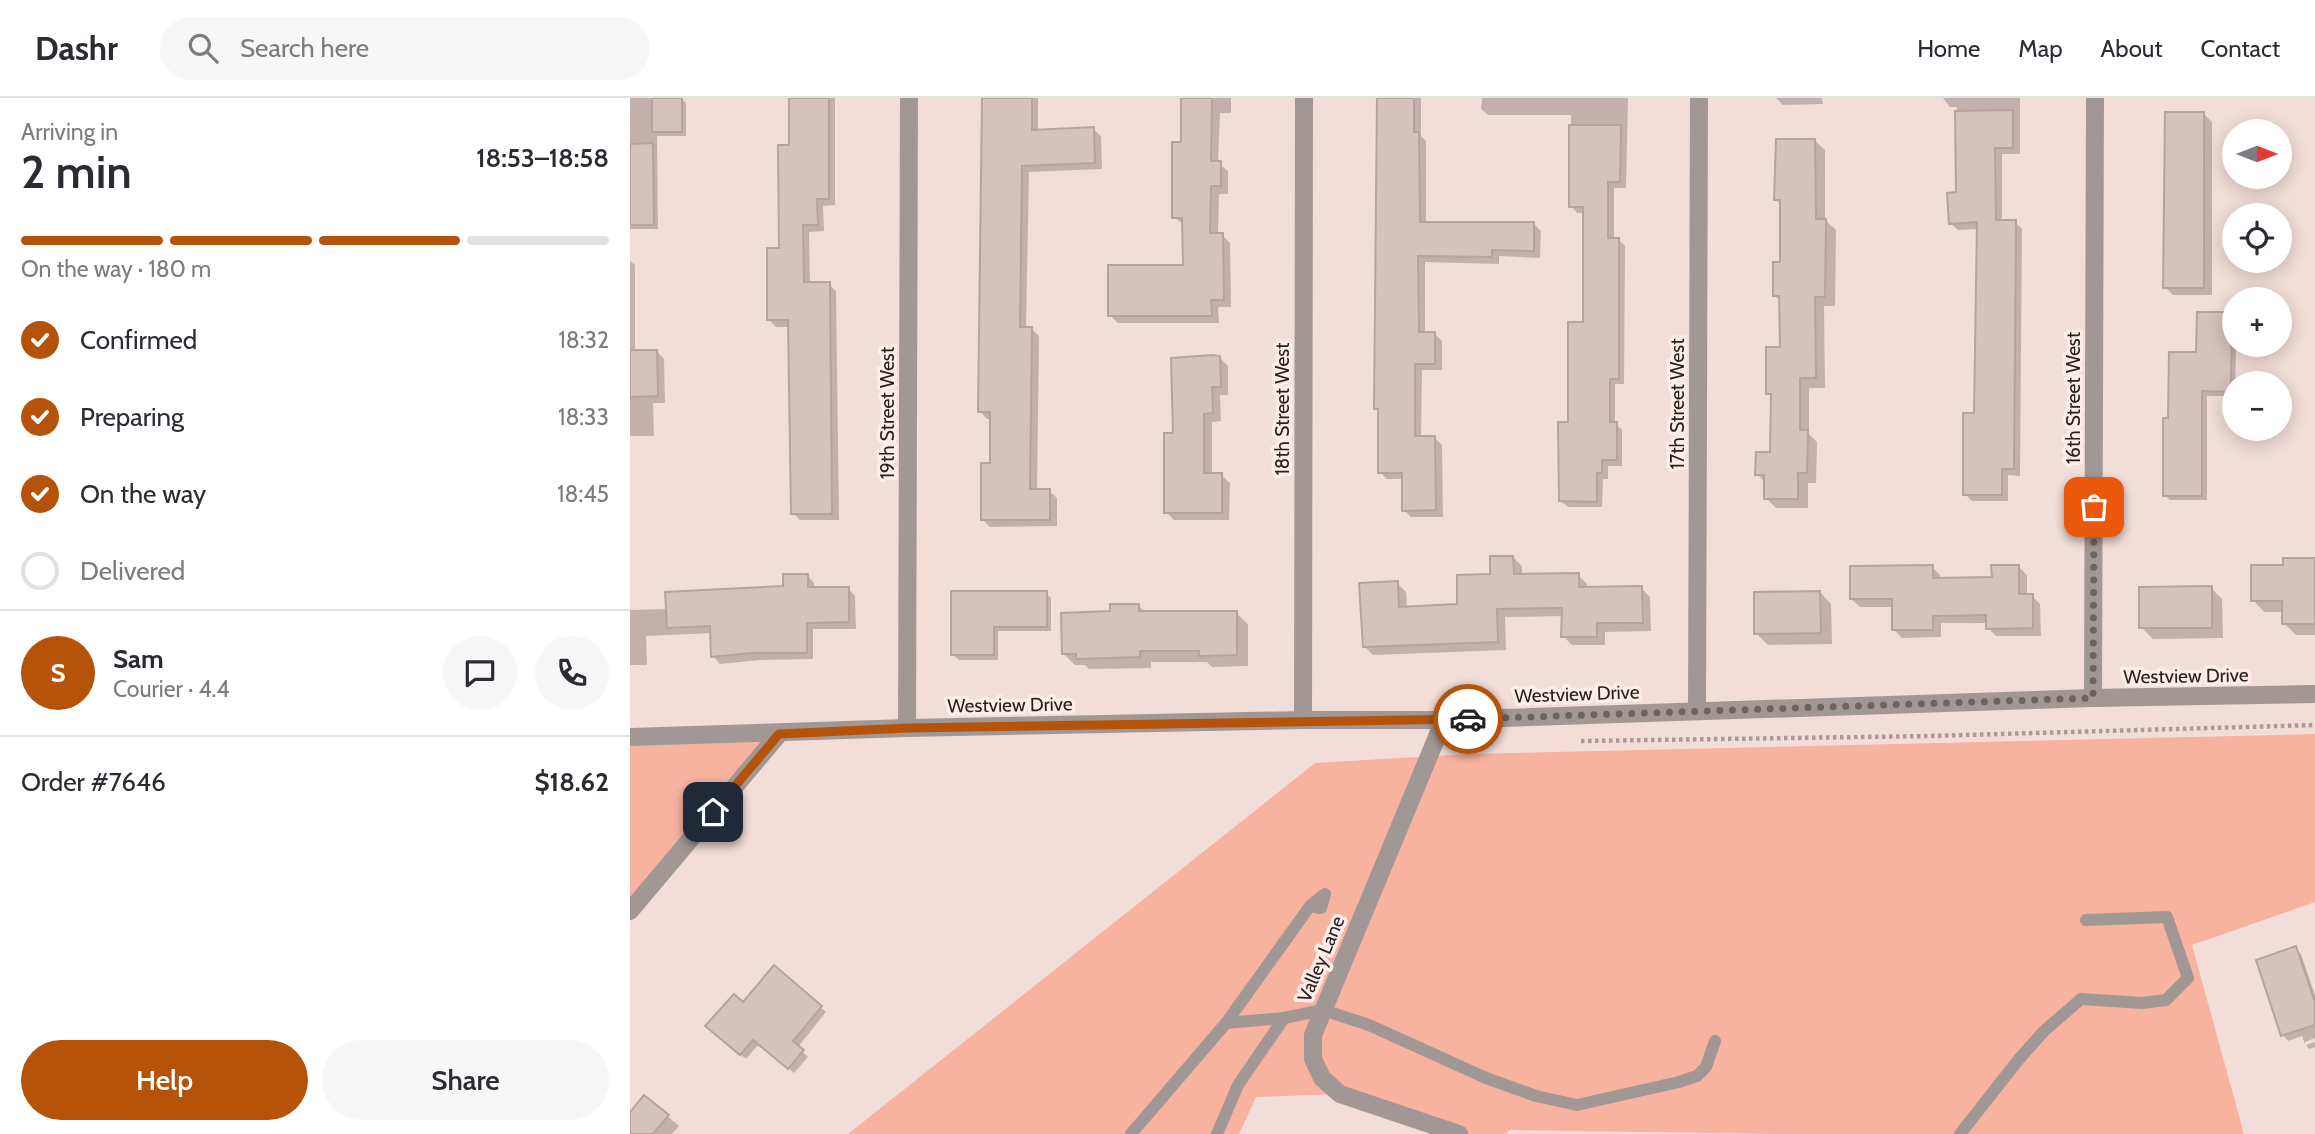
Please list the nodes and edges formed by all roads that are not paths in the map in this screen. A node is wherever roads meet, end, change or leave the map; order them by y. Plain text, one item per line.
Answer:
1 (909, 98) edge
2 (1304, 98) edge
3 (1699, 98) edge
4 (2095, 98) edge
5 (2315, 695) edge
6 (2093, 698) junction
7 (1697, 711) junction
8 (1303, 720) junction
9 (1444, 720) junction
10 (908, 728) junction
11 (779, 734) junction
12 (630, 737) edge
13 (1310, 906) dead end
14 (630, 911) edge
15 (2086, 920) dead end
16 (1323, 1010) junction
17 (1284, 1018) junction
18 (1226, 1023) junction
19 (1715, 1041) dead end
20 (1131, 1134) edge
21 (1217, 1134) edge
22 (1459, 1134) edge
23 (1960, 1134) edge

1 - 10 street, 19th Street West
2 - 8 street, 18th Street West
3 - 7 street, 17th Street West
4 - 6 street, 16th Street West
5 - 6 street, Westview Drive
6 - 7 street, Westview Drive
7 - 9 street, Westview Drive
8 - 9 street, Westview Drive
8 - 10 street, Westview Drive
9 - 16 street, Valley Lane
10 - 11 street, Westview Drive
11 - 12 street, Westview Drive
11 - 14 street
13 - 18 lane
15 - 23 lane
16 - 17 lane
16 - 19 lane
16 - 22 street, Valley Lane
17 - 18 lane
17 - 21 lane
18 - 20 lane

